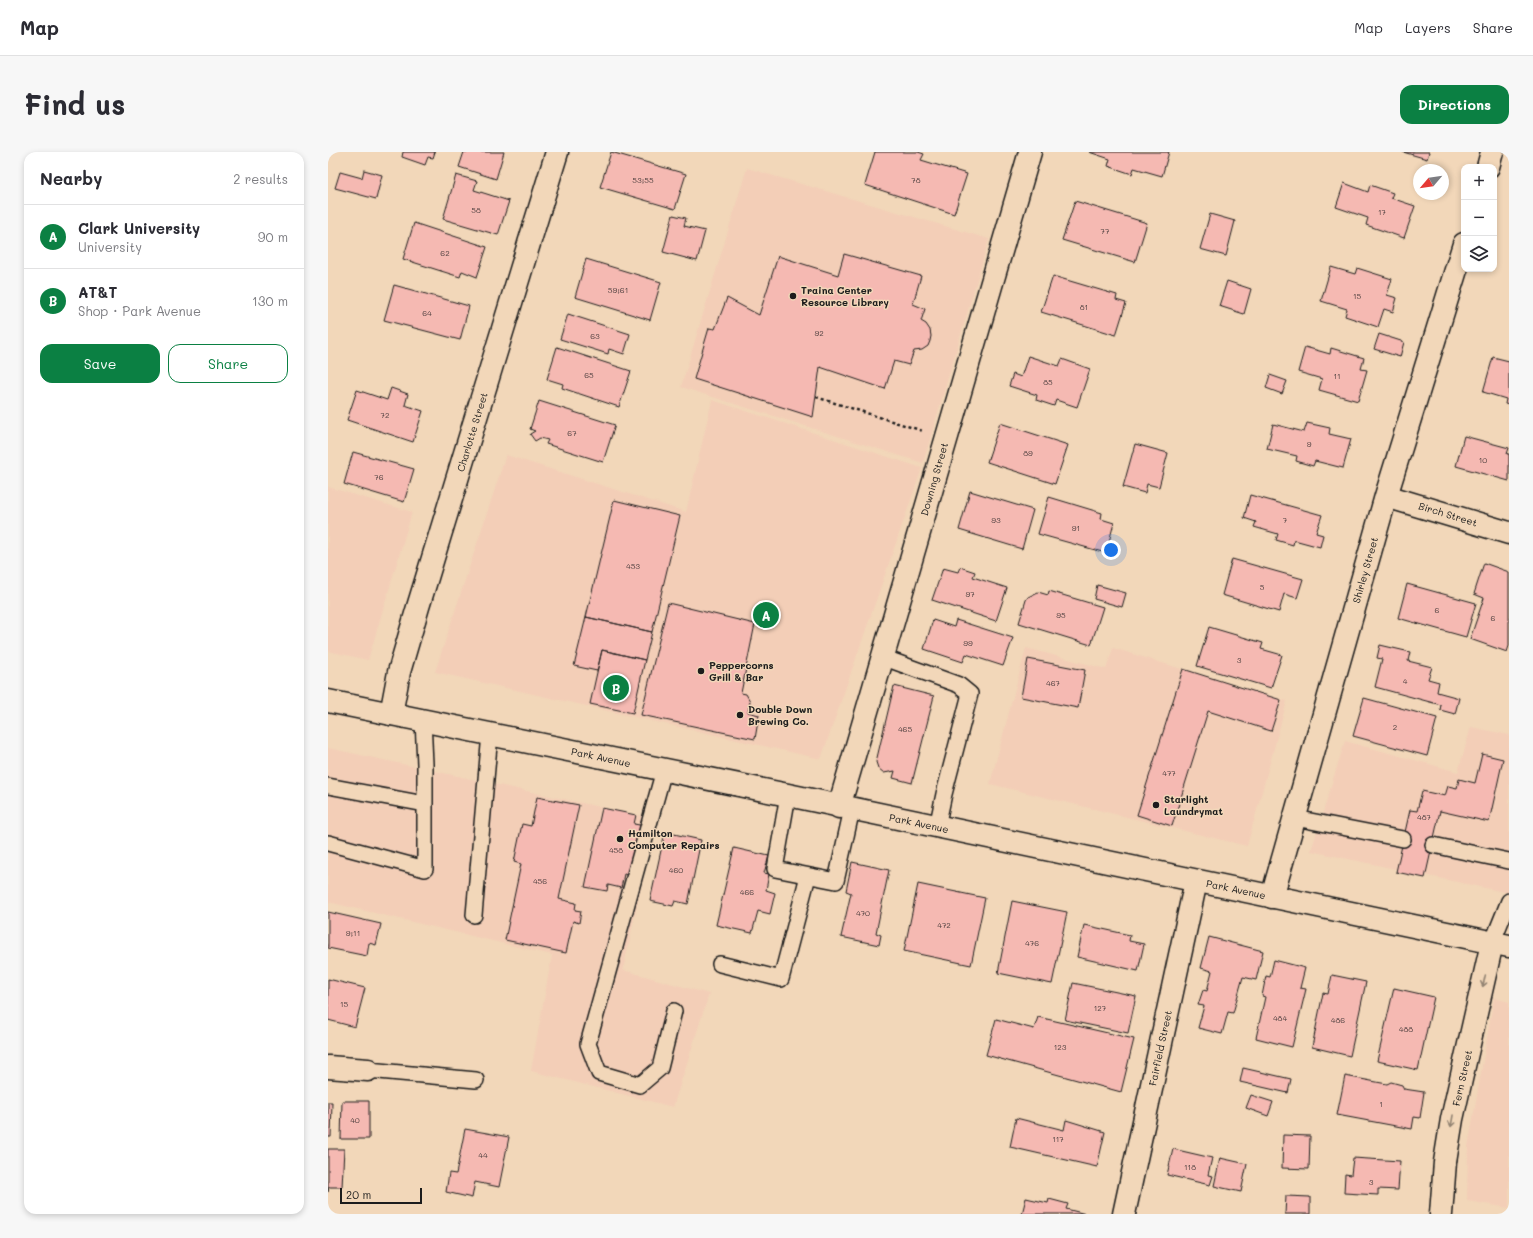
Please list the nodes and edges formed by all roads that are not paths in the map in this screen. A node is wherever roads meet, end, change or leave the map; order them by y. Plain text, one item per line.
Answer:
1 (557, 152) edge
2 (1030, 152) edge
3 (1492, 152) edge
4 (1489, 164) edge
5 (1461, 254) edge
6 (1386, 496) junction
7 (1509, 533) edge
8 (882, 657) junction
9 (328, 700) edge
10 (391, 714) junction
11 (423, 720) junction
12 (490, 734) junction
13 (664, 770) junction
14 (328, 786) edge
15 (788, 795) junction
16 (425, 804) junction
17 (846, 808) junction
18 (1295, 818) junction
19 (937, 827) junction
20 (1404, 839) dead end
21 (328, 843) edge
22 (1432, 844) dead end
23 (1509, 862) edge
24 (808, 876) junction
25 (1196, 881) junction
26 (1272, 897) junction
27 (1509, 901) edge
28 (474, 915) dead end
29 (1501, 945) edge
30 (720, 964) dead end
31 (674, 1012) dead end
32 (328, 1067) edge
33 (368, 1070) joint
34 (476, 1080) dead end
35 (1124, 1214) edge
36 (1441, 1214) edge

1 - 10 main road, Charlotte Street
2 - 8 main road, Downing Street
3 - 4 main road
5 - 6 main road, Shirley Street
6 - 7 main road, Birch Street
6 - 18 main road, Shirley Street
8 - 17 main road, Downing Street
8 - 19 lane
9 - 10 main road, Park Avenue
10 - 11 main road, Park Avenue
11 - 12 main road, Park Avenue
11 - 16 lane
12 - 13 main road, Park Avenue
12 - 28 lane
13 - 15 main road, Park Avenue
13 - 31 lane
14 - 16 lane
15 - 17 main road, Park Avenue
15 - 24 lane
16 - 21 lane
17 - 19 main road, Park Avenue
17 - 24 lane
18 - 20 lane
18 - 26 main road, Shirley Street
19 - 25 main road, Park Avenue
22 - 23 lane
24 - 30 lane
25 - 26 main road, Park Avenue
25 - 35 main road, Fairfield Street
26 - 29 main road, Park Avenue
27 - 29 lane
29 -> 36 main road, Fern Street
32 - 33 main road
33 - 34 lane

